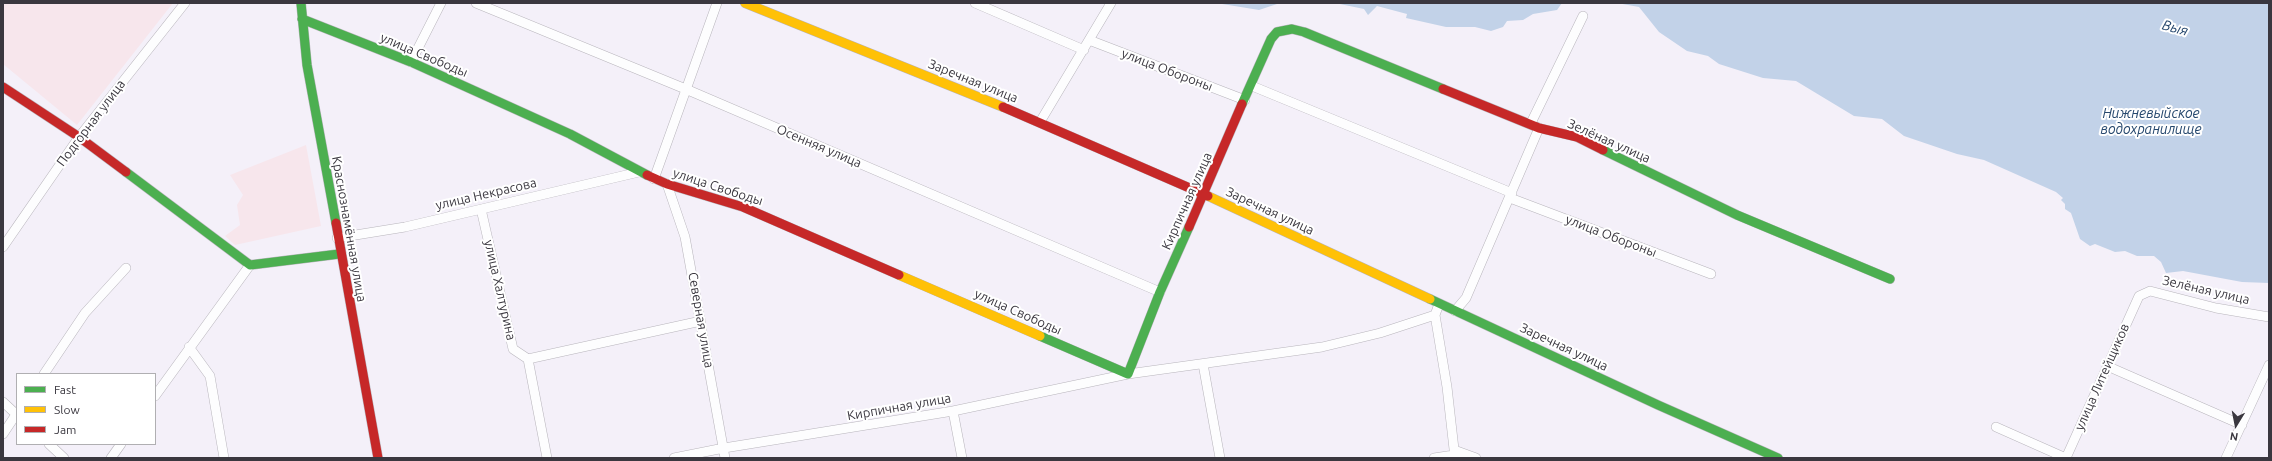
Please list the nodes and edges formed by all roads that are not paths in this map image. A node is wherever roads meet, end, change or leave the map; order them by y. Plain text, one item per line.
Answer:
1 (185, 3) edge
2 (301, 3) edge
3 (441, 3) edge
4 (476, 3) edge
5 (717, 3) edge
6 (745, 3) edge
7 (975, 3) edge
8 (1111, 3) edge
9 (1584, 16) dead end
10 (302, 19) junction
11 (1271, 39) joint
12 (1089, 40) junction
13 (1084, 50) junction
14 (411, 62) junction
15 (1252, 86) junction
16 (3, 87) edge
17 (688, 90) junction
18 (1245, 100) junction
19 (1040, 122) junction
20 (1535, 126) junction
21 (79, 137) junction
22 (639, 172) junction
23 (654, 179) junction
24 (666, 184) junction
25 (1204, 194) junction
26 (1511, 196) junction
27 (481, 209) junction
28 (337, 238) junction
29 (3, 247) edge
30 (339, 254) junction
31 (250, 265) junction
32 (126, 268) dead end
33 (1711, 274) dead end
34 (1890, 279) dead end
35 (1160, 292) junction
36 (2138, 296) joint
37 (1439, 304) junction
38 (1455, 311) junction
39 (1435, 315) junction
40 (2269, 317) edge
41 (701, 321) junction
42 (189, 347) junction
43 (528, 359) junction
44 (1203, 364) junction
45 (2269, 365) edge
46 (2107, 366) junction
47 (45, 373) edge
48 (1128, 374) junction
49 (156, 395) edge
50 (3, 402) edge
51 (953, 411) junction
52 (16, 413) edge
53 (16, 415) edge
54 (2242, 425) junction
55 (1996, 427) dead end
56 (3, 434) edge
57 (50, 445) edge
58 (120, 445) edge
59 (724, 448) junction
60 (1454, 454) edge
61 (64, 458) edge
62 (111, 458) edge
63 (224, 458) edge
64 (378, 458) edge
65 (547, 458) edge
66 (674, 458) edge
67 (725, 458) edge
68 (962, 458) edge
69 (1220, 458) edge
70 (1434, 458) edge
71 (1476, 458) edge
72 (1778, 458) edge
73 (2066, 458) edge
74 (2226, 458) edge

1 - 21 street, Подгорная улица
2 - 10 street, Краснознамённая улица
3 - 14 street
4 - 17 street, Осенняя улица
5 - 17 street
6 - 19 street, Заречная улица
7 - 13 street
8 - 12 street
9 - 20 street
10 - 14 street, улица Свободы
10 - 28 street, Краснознамённая улица
11 - 15 street, Кирпичная улица
11 - 20 street, Зелёная улица
12 - 13 street
12 - 18 street, улица Обороны
13 - 19 street
14 - 22 street, улица Свободы
15 - 18 street, Кирпичная улица
15 - 26 street, улица Обороны
16 - 21 street
17 - 23 street
17 - 35 street, Осенняя улица
18 - 25 street, Кирпичная улица
19 - 25 street, Заречная улица
20 - 26 street
20 - 34 street, Зелёная улица
21 - 29 street, Подгорная улица
21 - 31 street
22 - 23 street, улица Свободы
22 - 27 street, улица Некрасова
23 - 24 street, улица Свободы
24 - 41 street, Северная улица
24 - 48 street, улица Свободы
25 - 35 street, Кирпичная улица
25 - 37 street, Заречная улица
26 - 33 street, улица Обороны
26 - 38 street
27 - 28 street, улица Некрасова
27 - 43 street, улица Халтурина
28 - 30 street, Краснознамённая улица
30 - 31 street
30 - 64 street, Краснознамённая улица
31 - 42 street
32 - 47 street
35 - 48 street, Кирпичная улица
36 - 40 street, Зелёная улица
36 - 46 street, улица Литейщиков
37 - 38 street, Заречная улица
37 - 39 street
38 - 72 street, Заречная улица
39 - 44 street, Кирпичная улица
39 - 60 street
41 - 43 street
41 - 59 street, Северная улица
42 - 49 street
42 - 63 street
43 - 65 street
44 - 48 street, Кирпичная улица
44 - 69 street
45 - 54 street
46 - 54 street
46 - 73 street, улица Литейщиков
48 - 51 street, Кирпичная улица
50 - 52 street
51 - 59 street, Кирпичная улица
51 - 68 street
53 - 56 street
54 - 74 street
55 - 73 street
57 - 61 street
58 - 62 street
59 - 66 street, Кирпичная улица
59 - 67 street, Северная улица
60 - 70 street
60 - 71 street

